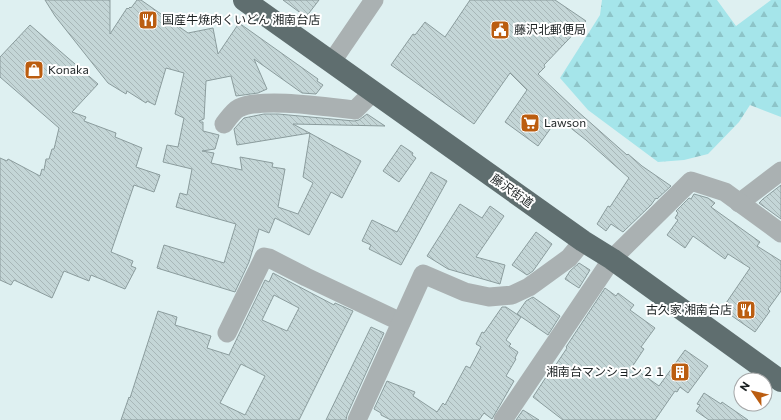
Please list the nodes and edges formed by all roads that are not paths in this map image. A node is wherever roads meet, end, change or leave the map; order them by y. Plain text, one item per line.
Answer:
1 (244, 0) edge
2 (374, 0) edge
3 (331, 62) junction
4 (373, 92) junction
5 (224, 124) dead end
6 (781, 171) edge
7 (739, 203) junction
8 (781, 233) edge
9 (583, 241) junction
10 (612, 259) junction
11 (402, 322) junction
12 (227, 333) dead end
13 (781, 381) edge
14 (357, 420) edge
15 (503, 420) edge

1 - 3 highway, 藤沢街道
2 - 3 street
3 - 4 highway, 藤沢街道
4 - 5 street
4 - 9 highway, 藤沢街道
6 - 7 street
7 - 8 street
7 - 10 street
9 - 10 highway, 藤沢街道
9 - 11 street
10 - 13 highway, 藤沢街道
10 - 15 street
11 - 12 street
11 - 14 street

